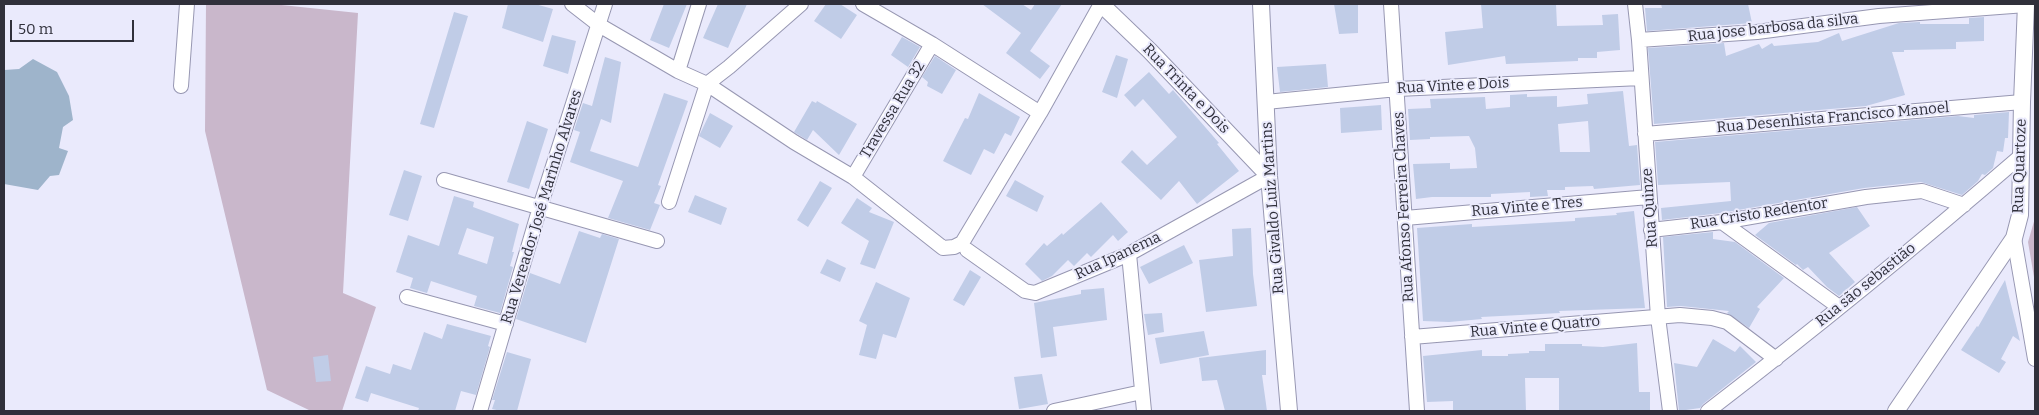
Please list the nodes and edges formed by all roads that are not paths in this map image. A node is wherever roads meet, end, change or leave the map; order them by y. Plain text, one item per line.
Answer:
1 (187, 4) edge
2 (572, 4) edge
3 (605, 4) edge
4 (699, 4) edge
5 (800, 4) edge
6 (863, 4) edge
7 (1101, 4) edge
8 (1261, 4) edge
9 (1391, 4) edge
10 (1635, 4) edge
11 (2026, 4) edge
12 (599, 25) junction
13 (1639, 40) junction
14 (932, 44) junction
15 (678, 71) junction
16 (1641, 78) junction
17 (707, 84) junction
18 (181, 86) dead end
19 (1397, 89) junction
20 (1266, 102) junction
21 (2022, 102) junction
22 (1040, 113) junction
23 (1645, 134) junction
24 (2022, 155) junction
25 (1269, 176) junction
26 (853, 177) junction
27 (444, 180) dead end
28 (1649, 197) junction
29 (669, 202) dead end
30 (1964, 205) junction
31 (540, 207) junction
32 (1405, 218) junction
33 (1722, 222) junction
34 (1651, 230) junction
35 (2014, 238) junction
36 (657, 241) dead end
37 (967, 250) dead end
38 (1129, 254) junction
39 (407, 297) dead end
40 (1839, 307) junction
41 (1658, 317) junction
42 (506, 324) junction
43 (1412, 337) junction
44 (1776, 359) junction
45 (2035, 359) edge
46 (1142, 392) junction
47 (480, 411) edge
48 (1054, 411) edge
49 (1144, 411) edge
50 (1289, 411) edge
51 (1418, 411) edge
52 (1670, 411) edge
53 (1708, 411) edge
54 (1896, 411) edge

1 - 18 street
2 - 12 street
3 - 12 street, Rua Vereador José Marinho Alvares
4 - 15 street
5 - 17 street
6 - 14 street
7 - 22 street
7 - 25 street, Rua Trinta e Dois
8 - 20 street, Rua Givaldo Luiz Martins
9 - 19 street, Rua Afonso Ferreira Chaves
10 - 13 street, Rua Quinze
11 - 13 street, Rua jose barbosa da silva
11 - 21 street, Rua Quartoze
12 - 15 street
12 - 31 street, Rua Vereador José Marinho Alvares
13 - 16 street, Rua Quinze
14 - 22 street
14 - 26 street, Travessa Rua 32
15 - 17 street
16 - 19 street, Rua Vinte e Dois
16 - 23 street, Rua Quinze
17 - 26 street
17 - 29 street
19 - 20 street, Rua Vinte e Dois
19 - 32 street, Rua Afonso Ferreira Chaves
20 - 25 street, Rua Givaldo Luiz Martins
21 - 23 street, Rua Desenhista Francisco Manoel
21 - 24 street, Rua Quartoze
22 - 26 street
23 - 28 street, Rua Quinze
24 - 30 street, Rua são sebastião
24 - 35 street, Rua Quartoze
25 - 38 street, Rua Ipanema
25 - 50 street, Rua Givaldo Luiz Martins
27 - 31 street
28 - 32 street, Rua Vinte e Tres
28 - 34 street, Rua Quinze
30 - 33 street, Rua Cristo Redentor
30 - 40 street, Rua são sebastião
31 - 36 street
31 - 42 street, Rua Vereador José Marinho Alvares
32 - 43 street, Rua Afonso Ferreira Chaves
33 - 34 street, Rua Cristo Redentor
33 - 40 street
34 - 41 street, Rua Quinze
35 - 45 street
35 - 54 street, Rua Quartoze
37 - 38 street, Rua Ipanema
38 - 46 street
39 - 42 street
40 - 44 street, Rua são sebastião
41 - 43 street, Rua Vinte e Quatro
41 - 44 street, Rua Vinte e Quatro
41 - 52 street, Rua Quinze
42 - 47 street, Rua Vereador José Marinho Alvares
43 - 51 street, Rua Afonso Ferreira Chaves
44 - 53 street, Rua são sebastião
46 - 48 street
46 - 49 street

